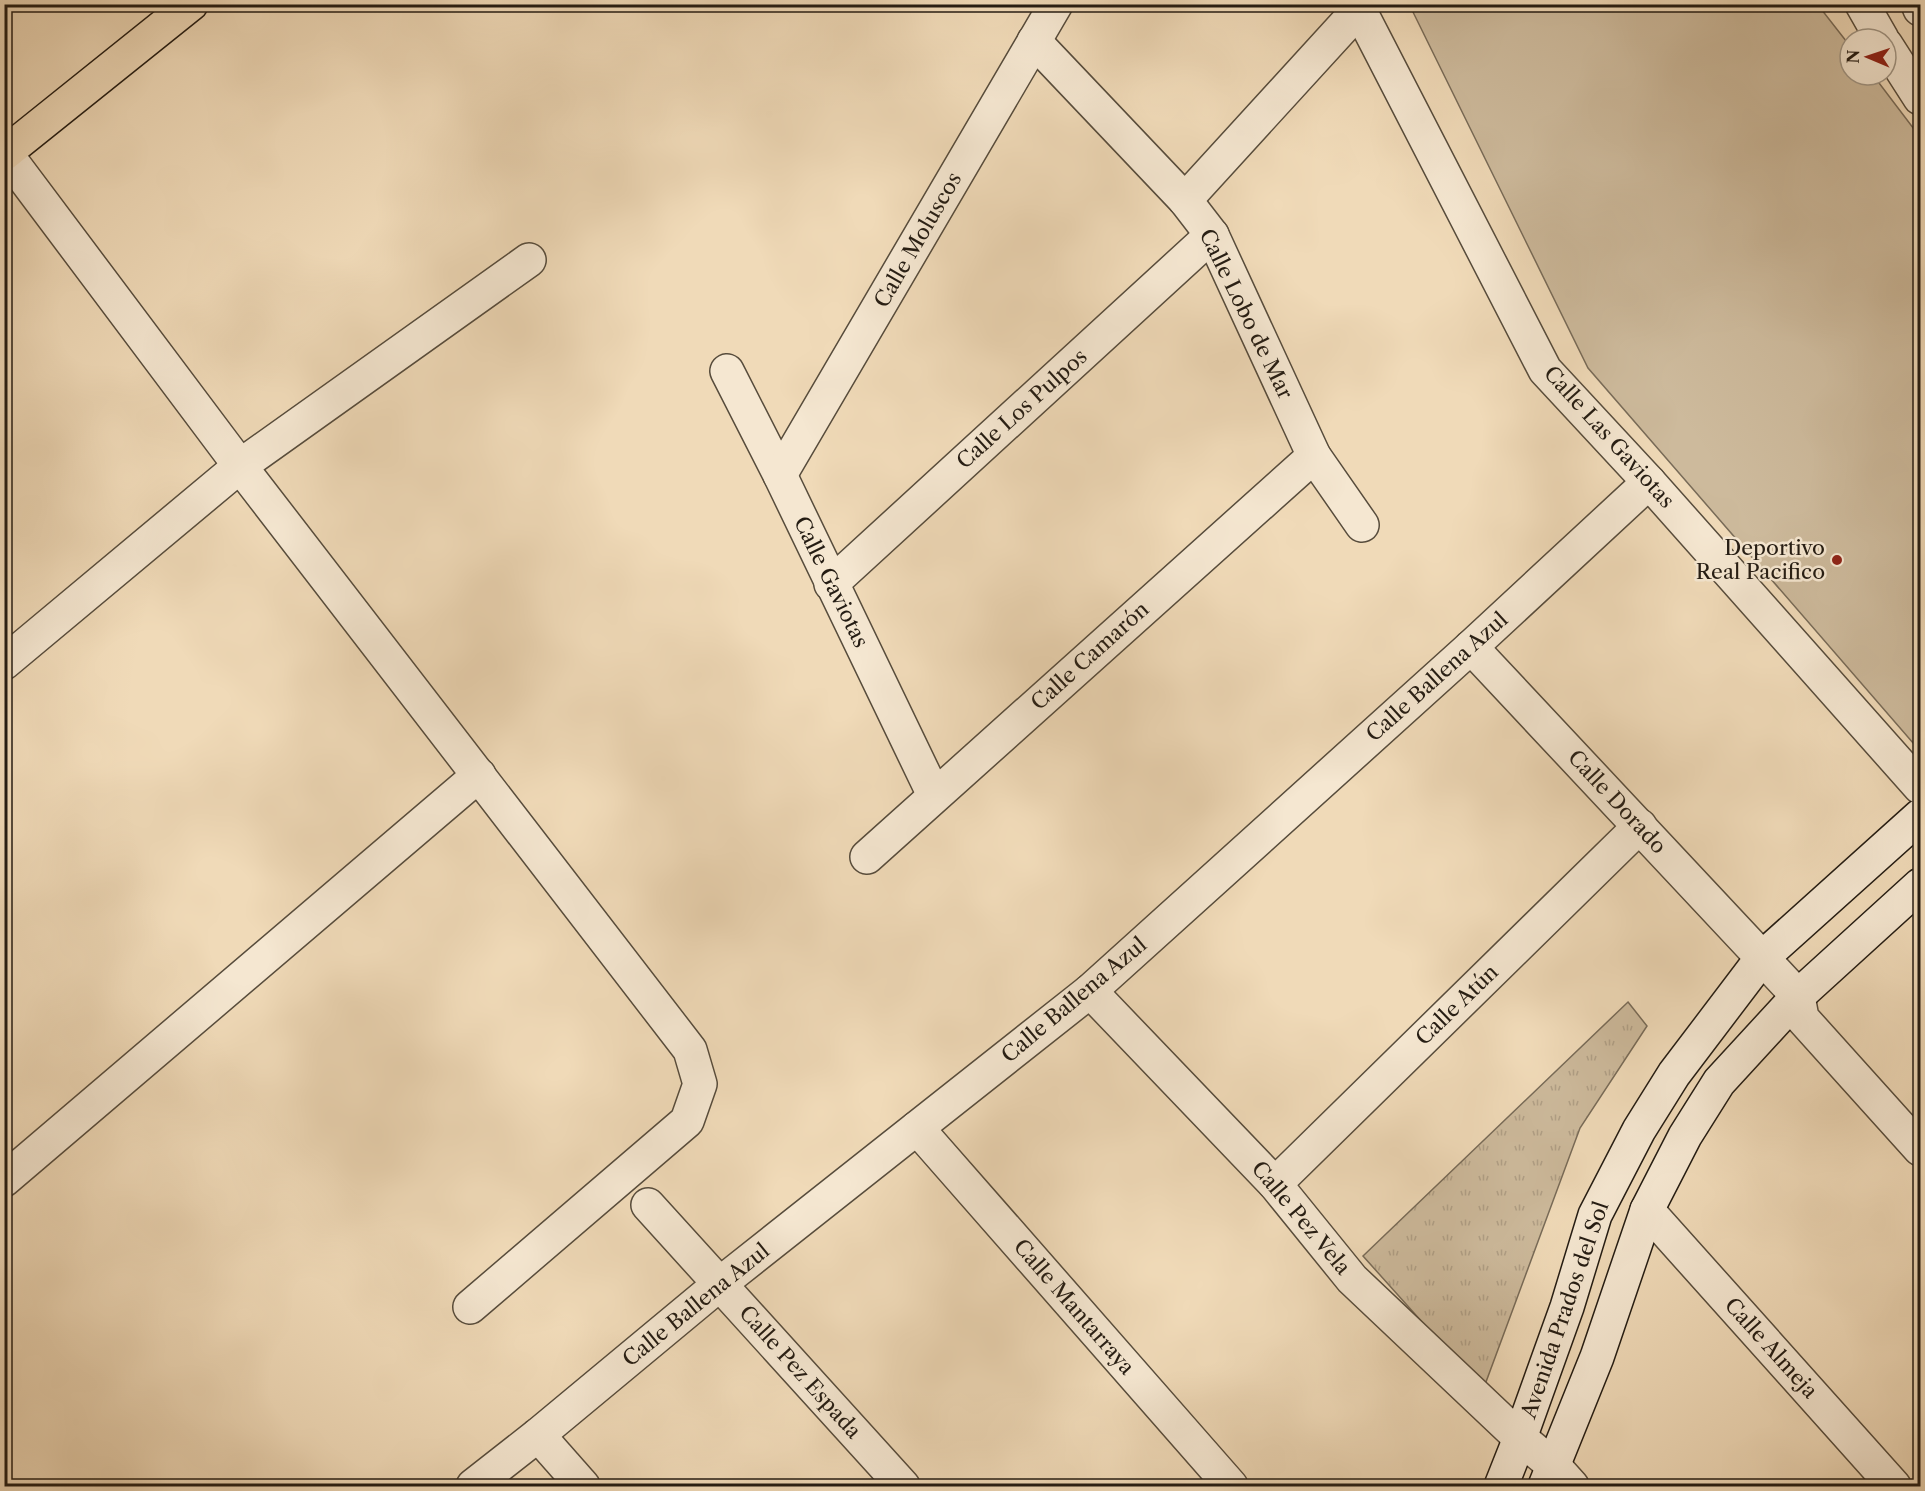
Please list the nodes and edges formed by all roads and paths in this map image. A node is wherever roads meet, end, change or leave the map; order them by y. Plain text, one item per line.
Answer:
1 (191, 4) edge
2 (1056, 4) edge
3 (1862, 4) edge
4 (1918, 4) edge
5 (1359, 6) edge
6 (1920, 9) edge
7 (1875, 27) edge
8 (1034, 41) junction
9 (1898, 64) edge
10 (1920, 98) edge
11 (5, 154) edge
12 (1185, 200) junction
13 (1212, 235) junction
14 (529, 260) dead end
15 (727, 371) dead end
16 (1314, 456) junction
17 (240, 466) junction
18 (780, 475) junction
19 (1649, 482) junction
20 (1362, 525) dead end
21 (831, 584) junction
22 (1471, 647) junction
23 (4, 663) edge
24 (479, 775) junction
25 (1920, 787) edge
26 (934, 795) junction
27 (1920, 816) edge
28 (1640, 826) junction
29 (867, 856) dead end
30 (1920, 885) edge
31 (1762, 958) junction
32 (1089, 991) junction
33 (1798, 996) junction
34 (917, 1128) junction
35 (1920, 1149) edge
36 (4, 1180) edge
37 (1275, 1184) junction
38 (648, 1205) dead end
39 (1647, 1210) junction
40 (721, 1283) junction
41 (470, 1307) dead end
42 (538, 1435) junction
43 (1520, 1438) junction
44 (1557, 1480) edge
45 (473, 1486) edge
46 (583, 1486) edge
47 (903, 1486) edge
48 (1231, 1486) edge
49 (1501, 1486) edge
50 (1894, 1486) edge

1 - 11 main road
2 - 8 street, Calle Moluscos
3 - 7 street
4 - 6 street
5 - 12 street
5 - 19 street, Calle Las Gaviotas
8 - 12 street, Calle Lobo de Mar
8 - 18 street, Calle Moluscos
9 - 10 street
11 - 17 street
12 - 13 street, Calle Lobo de Mar
13 - 16 street, Calle Lobo de Mar
13 - 21 street, Calle Los Pulpos
14 - 17 street
15 - 18 street, Calle Gaviotas
16 - 20 street, Calle Lobo de Mar
16 - 26 street, Calle Camarón
17 - 23 street
17 - 24 street
18 - 21 street, Calle Gaviotas
19 - 22 street, Calle Ballena Azul
19 - 25 street, Calle Las Gaviotas
21 - 26 street, Calle Gaviotas
22 - 28 street, Calle Dorado
22 - 32 street, Calle Ballena Azul
24 - 36 street
24 - 41 street
26 - 29 street, Calle Camarón
27 - 31 street, Avenida Prados del Sol
28 - 31 street, Calle Dorado
28 - 37 street, Calle Atún
30 - 33 street, Avenida Prados del Sol
31 - 33 street, Calle Dorado
31 - 43 street, Avenida Prados del Sol
32 - 34 street, Calle Ballena Azul
32 - 37 street, Calle Pez Vela
33 - 35 street
33 - 39 street, Avenida Prados del Sol
34 - 40 street, Calle Ballena Azul
34 - 48 street, Calle Mantarraya
37 - 43 street, Calle Pez Vela
38 - 40 street, Calle Pez Espada
39 - 44 street, Avenida Prados del Sol
39 - 50 street, Calle Almeja
40 - 42 street, Calle Ballena Azul
40 - 47 street, Calle Pez Espada
42 - 45 street, Calle Ballena Azul
42 - 46 street
43 - 44 street, Calle Pez Vela
43 - 49 street, Avenida Prados del Sol

